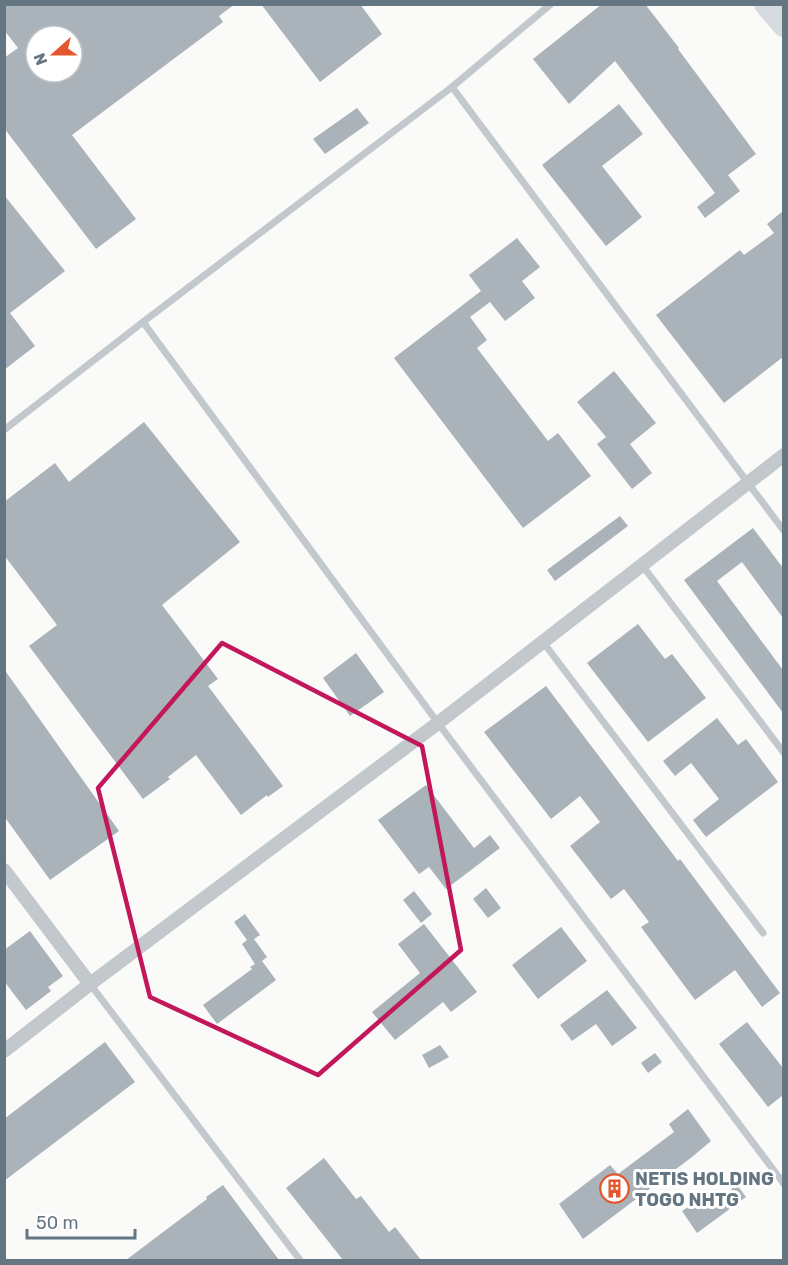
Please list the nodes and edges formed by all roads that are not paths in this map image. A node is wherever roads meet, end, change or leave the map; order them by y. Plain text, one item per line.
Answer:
1 (551, 4) edge
2 (766, 4) edge
3 (783, 25) edge
4 (452, 87) junction
5 (143, 322) junction
6 (4, 430) edge
7 (783, 455) edge
8 (747, 483) junction
9 (783, 531) edge
10 (642, 565) junction
11 (543, 642) junction
12 (438, 723) junction
13 (783, 753) edge
14 (4, 870) edge
15 (763, 933) dead end
16 (90, 984) junction
17 (4, 1051) edge
18 (783, 1184) edge
19 (300, 1260) edge

1 - 4 lane
2 - 3 highway
4 - 5 lane
4 - 8 lane
5 - 6 lane
5 - 12 lane
7 - 8 street
8 - 9 lane
8 - 10 street
10 - 11 street
10 - 13 lane
11 - 12 street
11 - 15 lane
12 - 16 street
12 - 18 lane
14 - 16 street
16 - 17 street
16 - 19 lane

